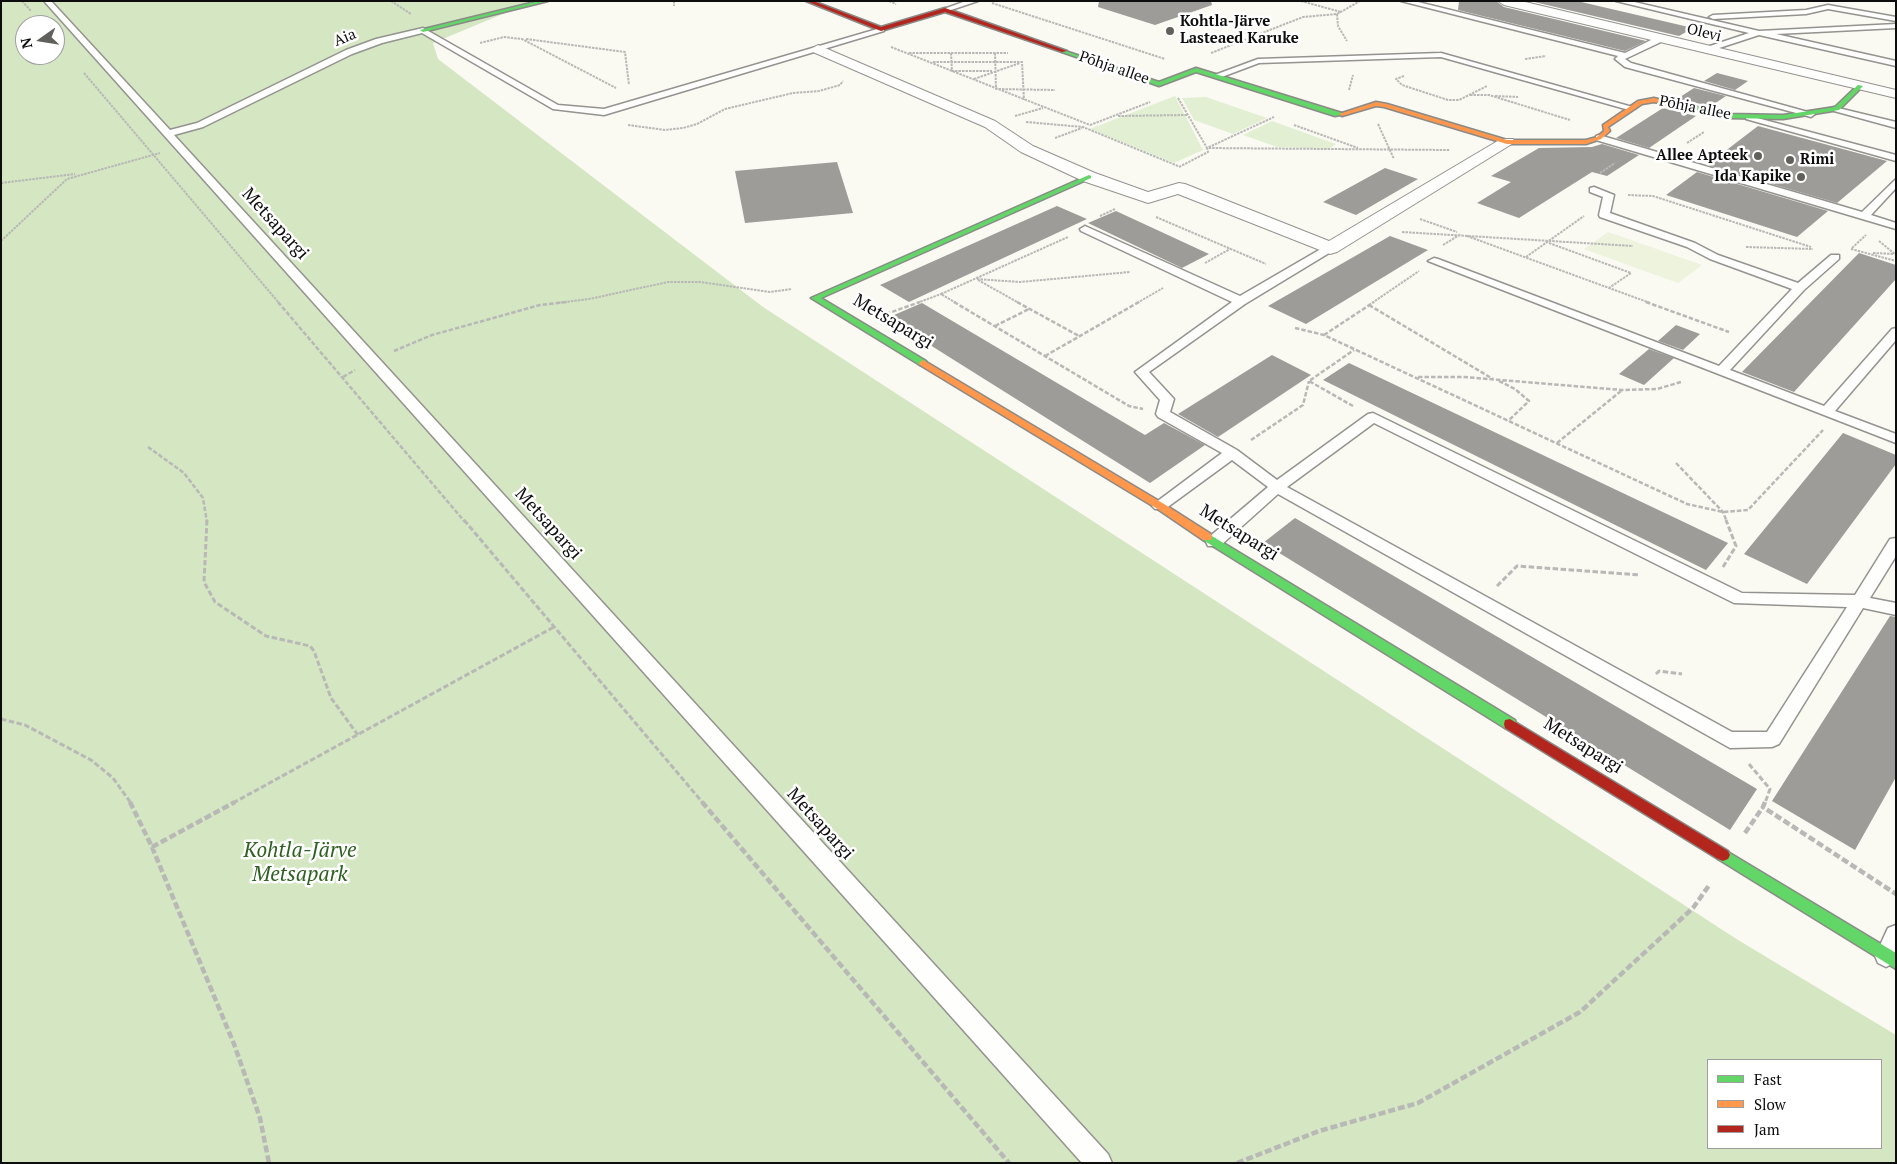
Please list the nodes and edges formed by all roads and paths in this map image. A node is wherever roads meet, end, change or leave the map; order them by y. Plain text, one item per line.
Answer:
1 (47, 1) edge
2 (546, 1) edge
3 (674, 1) edge
4 (808, 1) edge
5 (975, 1) edge
6 (988, 1) edge
7 (1301, 1) edge
8 (1360, 1) edge
9 (1404, 1) edge
10 (1504, 1) edge
11 (1620, 1) edge
12 (674, 6) dead end
13 (945, 10) junction
14 (1341, 12) junction
15 (1696, 18) junction
16 (1896, 19) edge
17 (1896, 26) edge
18 (881, 29) junction
19 (423, 30) junction
20 (1757, 33) junction
21 (862, 35) junction
22 (522, 39) junction
23 (1660, 39) junction
24 (456, 48) junction
25 (818, 49) junction
26 (1707, 50) junction
27 (907, 53) junction
28 (951, 53) junction
29 (995, 53) junction
30 (1009, 54) dead end
31 (1208, 55) dead end
32 (1550, 55) dead end
33 (1623, 55) junction
34 (1522, 59) dead end
35 (1028, 60) dead end
36 (929, 62) junction
37 (951, 62) junction
38 (995, 62) junction
39 (1022, 62) junction
40 (850, 63) junction
41 (1896, 64) edge
42 (1196, 70) junction
43 (82, 71) dead end
44 (952, 71) junction
45 (995, 72) junction
46 (1510, 74) junction
47 (1216, 76) junction
48 (1404, 76) dead end
49 (973, 80) junction
50 (1168, 81) junction
51 (1860, 86) junction
52 (996, 89) junction
53 (1023, 89) junction
54 (1055, 90) dead end
55 (1175, 92) junction
56 (1896, 94) edge
57 (1470, 95) junction
58 (630, 96) junction
59 (1024, 100) junction
60 (641, 102) junction
61 (1302, 104) junction
62 (1632, 108) junction
63 (1837, 109) junction
64 (604, 112) junction
65 (1811, 114) junction
66 (1188, 115) junction
67 (1115, 116) junction
68 (1749, 117) junction
69 (1019, 122) dead end
70 (1090, 125) junction
71 (1896, 125) edge
72 (1083, 128) junction
73 (167, 134) junction
74 (1603, 134) junction
75 (1500, 146) junction
76 (179, 148) junction
77 (1207, 148) junction
78 (1027, 149) junction
79 (154, 155) junction
80 (1896, 158) edge
81 (1178, 166) junction
82 (86, 172) junction
83 (1090, 177) junction
84 (1896, 182) edge
85 (1, 183) edge
86 (1179, 188) junction
87 (1594, 190) dead end
88 (1609, 195) junction
89 (1117, 208) dead end
90 (1396, 210) junction
91 (1151, 215) dead end
92 (1604, 215) junction
93 (1864, 216) junction
94 (1896, 226) edge
95 (1085, 229) junction
96 (1361, 230) junction
97 (1462, 234) junction
98 (1, 241) edge
99 (1546, 242) junction
100 (1638, 246) dead end
101 (1740, 246) dead end
102 (1330, 248) junction
103 (1231, 249) junction
104 (1867, 253) junction
105 (1896, 254) edge
106 (1525, 257) junction
107 (1835, 257) joint
108 (1434, 260) junction
109 (1896, 261) edge
110 (1137, 272) dead end
111 (1289, 273) junction
112 (1185, 275) junction
113 (975, 278) junction
114 (800, 288) dead end
115 (1608, 288) junction
116 (1800, 288) junction
117 (942, 294) junction
118 (1242, 301) junction
119 (1369, 305) junction
120 (1030, 309) junction
121 (859, 325) junction
122 (995, 326) junction
123 (1295, 328) dead end
124 (1896, 332) edge
125 (1324, 335) junction
126 (1079, 336) junction
127 (1751, 340) junction
128 (1355, 349) junction
129 (1045, 356) junction
130 (372, 360) junction
131 (1721, 372) junction
132 (343, 377) junction
133 (1415, 378) junction
134 (1495, 380) junction
135 (1309, 381) junction
136 (1680, 382) dead end
137 (1622, 390) junction
138 (1826, 412) junction
139 (1163, 414) junction
140 (1373, 417) junction
141 (1508, 420) junction
142 (1896, 439) edge
143 (1557, 443) junction
144 (148, 447) dead end
145 (1232, 453) junction
146 (1676, 463) dead end
147 (1277, 487) junction
148 (1160, 506) junction
149 (1724, 512) junction
150 (1214, 542) junction
151 (1896, 543) edge
152 (1643, 575) dead end
153 (1712, 585) junction
154 (1858, 601) junction
155 (1481, 602) junction
156 (1896, 609) edge
157 (554, 627) junction
158 (1, 720) edge
159 (358, 734) junction
160 (1730, 740) junction
161 (152, 847) junction
162 (1728, 858) junction
163 (1896, 894) edge
164 (1896, 934) edge
165 (1891, 959) edge
166 (269, 1163) edge
167 (1009, 1163) edge
168 (1099, 1163) edge
169 (1237, 1163) edge

1 - 73 lane, Metsapargi
2 - 19 street, Aia
3 - 12 path
4 - 18 street
5 - 13 lane
6 - 42 path
7 - 14 path
8 - 14 path
9 - 33 lane
10 - 23 street, Olevi
11 - 15 lane
13 - 18 street
13 - 50 street, Põhja allee
14 - 31 path
15 - 16 lane
15 - 20 lane
17 - 20 lane
18 - 21 lane
19 - 24 lane
19 - 73 lane, Aia
20 - 26 lane
20 - 41 lane
21 - 25 lane
21 - 27 path
22 - 24 path
22 - 58 path
22 - 58 path
23 - 26 street, Olevi
23 - 33 lane
24 - 64 lane
25 - 40 street
25 - 60 lane
26 - 51 street, Olevi
27 - 28 path
27 - 36 path
28 - 29 path
28 - 37 path
29 - 30 path
29 - 38 path
32 - 34 path
33 - 65 lane
35 - 39 path
36 - 37 path
36 - 44 path
37 - 38 path
37 - 44 path
38 - 39 path
38 - 45 path
39 - 45 path
39 - 53 path
40 - 64 path
40 - 78 street
42 - 47 street
42 - 50 street, Põhja allee
43 - 79 path
44 - 45 path
44 - 49 path
45 - 49 path
45 - 52 path
46 - 47 lane
46 - 57 path
46 - 62 lane
47 - 61 street
48 - 57 path
49 - 52 path
50 - 55 path
51 - 56 street, Olevi
51 - 63 street
52 - 53 path
52 - 59 path
53 - 54 path
53 - 59 path
55 - 66 path
55 - 67 path, Põhja allee
57 - 74 path
58 - 60 path
59 - 70 path
60 - 64 lane
61 - 75 street
61 - 77 path
62 - 68 street, Põhja allee
62 - 74 street, Põhja allee
63 - 65 street, Põhja allee
63 - 71 lane
65 - 68 street, Põhja allee
66 - 67 path
66 - 77 path
67 - 70 path, Põhja allee
68 - 80 lane
69 - 72 path
70 - 72 path, Põhja allee
72 - 78 path, Põhja allee
72 - 81 path
73 - 76 lane, Metsapargi
74 - 75 street
74 - 93 lane
75 - 77 path
75 - 90 street
76 - 79 path
76 - 130 lane, Metsapargi
77 - 81 path
78 - 83 street
79 - 82 path
79 - 132 path
81 - 86 path
82 - 85 path
82 - 98 path
83 - 86 street
83 - 121 street, Metsapargi
84 - 93 lane
86 - 102 street
87 - 88 lane
88 - 92 lane
88 - 101 path
89 - 95 path
90 - 96 street
90 - 97 path
91 - 103 path
92 - 99 path
92 - 116 lane
93 - 94 lane
95 - 112 lane
95 - 113 path
96 - 97 path
96 - 102 street
97 - 99 path
97 - 106 path
97 - 108 path
99 - 100 path
99 - 106 path
99 - 115 path
102 - 111 lane
103 - 111 path
103 - 112 path
104 - 105 path
104 - 107 path
104 - 109 path
106 - 115 path
107 - 116 lane
108 - 119 path
108 - 131 lane
110 - 113 path
111 - 118 lane
112 - 118 lane
112 - 126 path
113 - 117 path
113 - 120 path
114 - 130 path
115 - 127 path
116 - 127 lane
117 - 121 path
117 - 122 path
118 - 139 lane
119 - 125 path
119 - 134 path
120 - 122 path
120 - 126 path
121 - 148 street, Metsapargi
122 - 129 path
123 - 125 path
124 - 138 lane
125 - 128 path
126 - 129 path
127 - 131 lane
128 - 133 path
128 - 135 path
129 - 139 path
130 - 132 path
130 - 168 lane, Metsapargi
131 - 138 lane
132 - 157 path
133 - 134 path
133 - 141 path
134 - 137 path
134 - 141 path
135 - 140 path
135 - 145 path
136 - 137 path
137 - 143 path
138 - 142 lane
138 - 149 path
139 - 145 lane
140 - 147 lane
140 - 153 lane
141 - 143 path
143 - 149 path
144 - 159 path
145 - 147 lane
145 - 148 lane
146 - 149 path
147 - 150 lane
147 - 155 lane
148 - 150 street, Metsapargi
149 - 153 path
150 - 162 street, Metsapargi
151 - 154 lane
152 - 155 path
153 - 154 lane
154 - 156 lane
154 - 160 lane
155 - 160 lane
157 - 159 path
157 - 167 path
158 - 161 path
159 - 161 path
160 - 163 path
161 - 166 path
162 - 165 street, Metsapargi
162 - 169 path
164 - 165 lane

